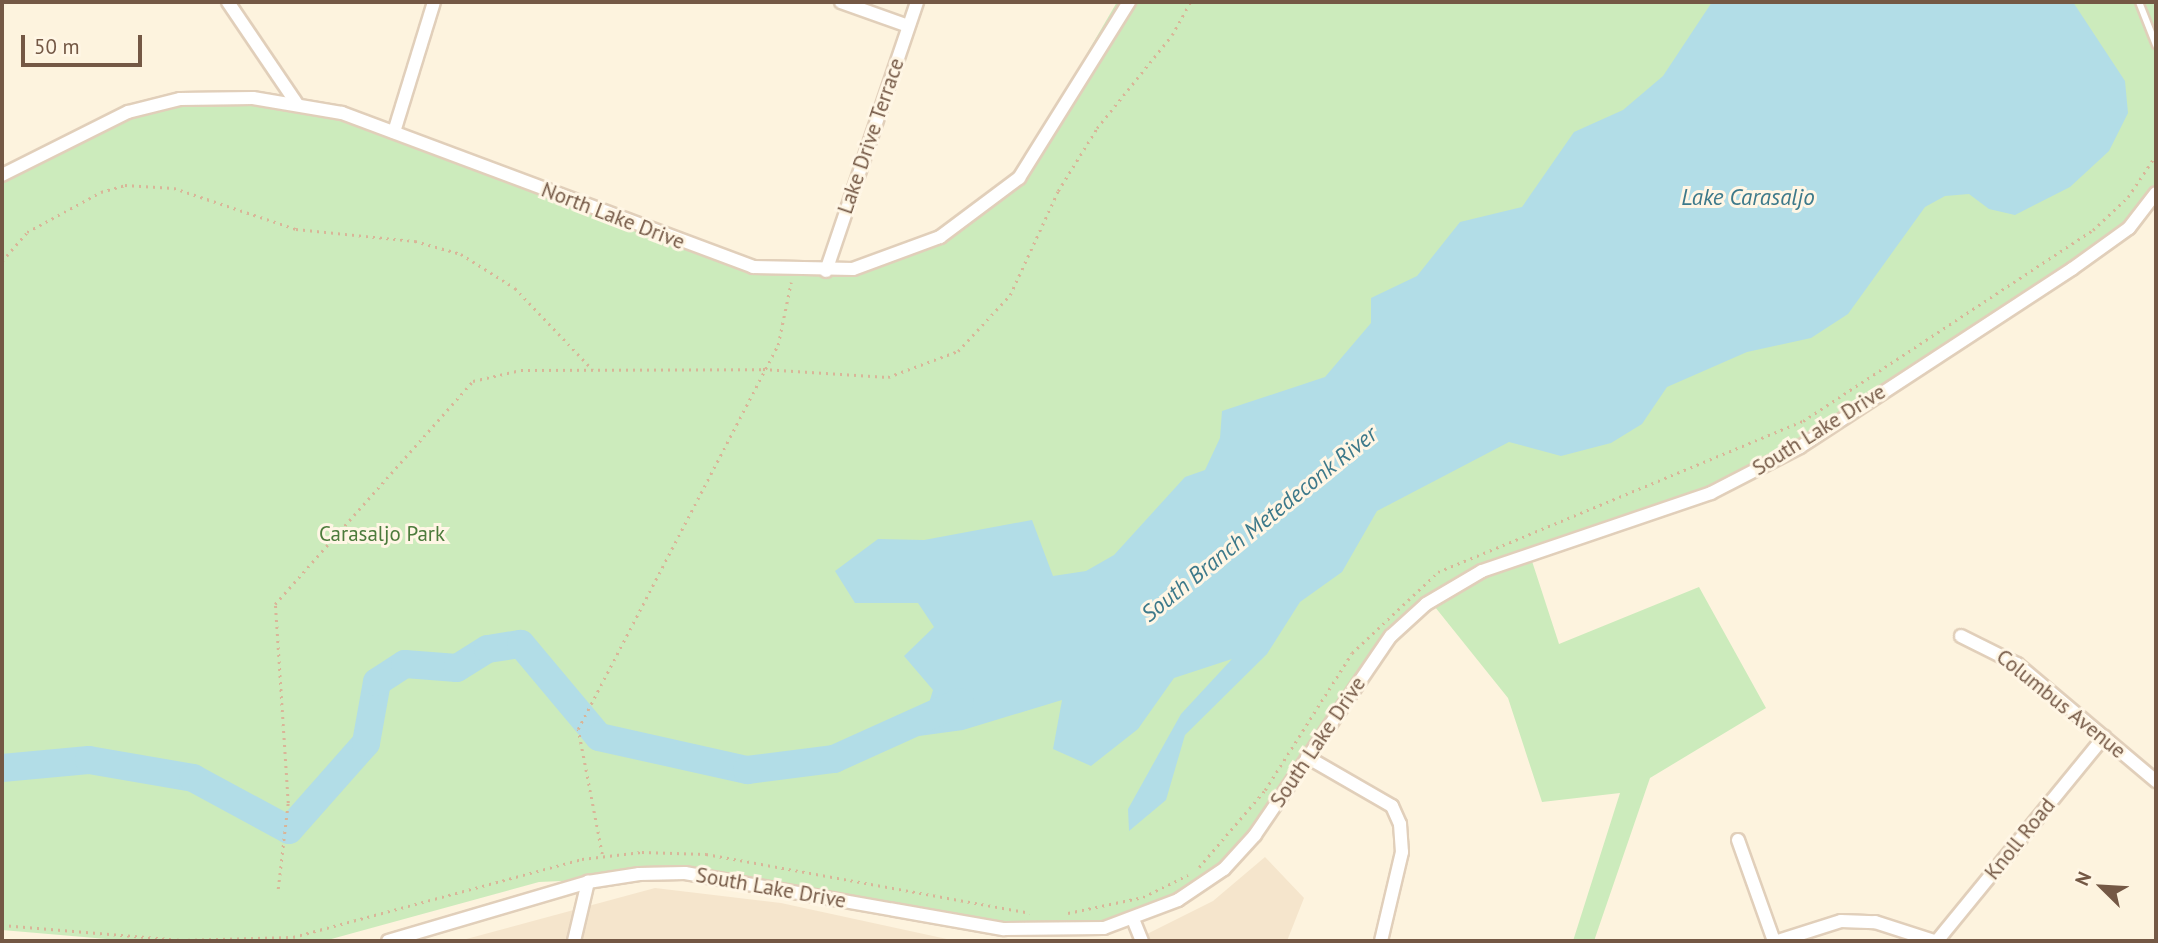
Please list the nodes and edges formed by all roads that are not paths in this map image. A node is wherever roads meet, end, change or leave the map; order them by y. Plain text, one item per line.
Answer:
1 (228, 2) edge
2 (433, 2) edge
3 (841, 2) edge
4 (917, 2) edge
5 (1129, 2) edge
6 (2139, 2) edge
7 (908, 26) junction
8 (2156, 45) edge
9 (296, 104) junction
10 (394, 132) junction
11 (2, 175) edge
12 (2156, 193) edge
13 (826, 271) junction
14 (1961, 636) dead end
15 (2104, 737) junction
16 (1307, 757) junction
17 (2156, 781) edge
18 (1738, 840) dead end
19 (588, 882) junction
20 (1133, 919) junction
21 (388, 941) edge
22 (574, 941) edge
23 (1142, 941) edge
24 (1381, 941) edge
25 (1776, 941) edge
26 (1936, 941) edge

1 - 9 street
2 - 10 street
3 - 7 street
4 - 7 street, Lake Drive Terrace
5 - 13 street, North Lake Drive
6 - 8 lane
7 - 13 street, Lake Drive Terrace
9 - 10 street, North Lake Drive
9 - 11 street, North Lake Drive
10 - 13 street, North Lake Drive
12 - 16 street, South Lake Drive
14 - 15 street, Columbus Avenue
15 - 17 street, Columbus Avenue
15 - 26 street, Knoll Road
16 - 20 street, South Lake Drive
16 - 24 street
18 - 25 street
19 - 20 street, South Lake Drive
19 - 21 street, South Lake Drive
19 - 22 street
20 - 23 street
25 - 26 street

